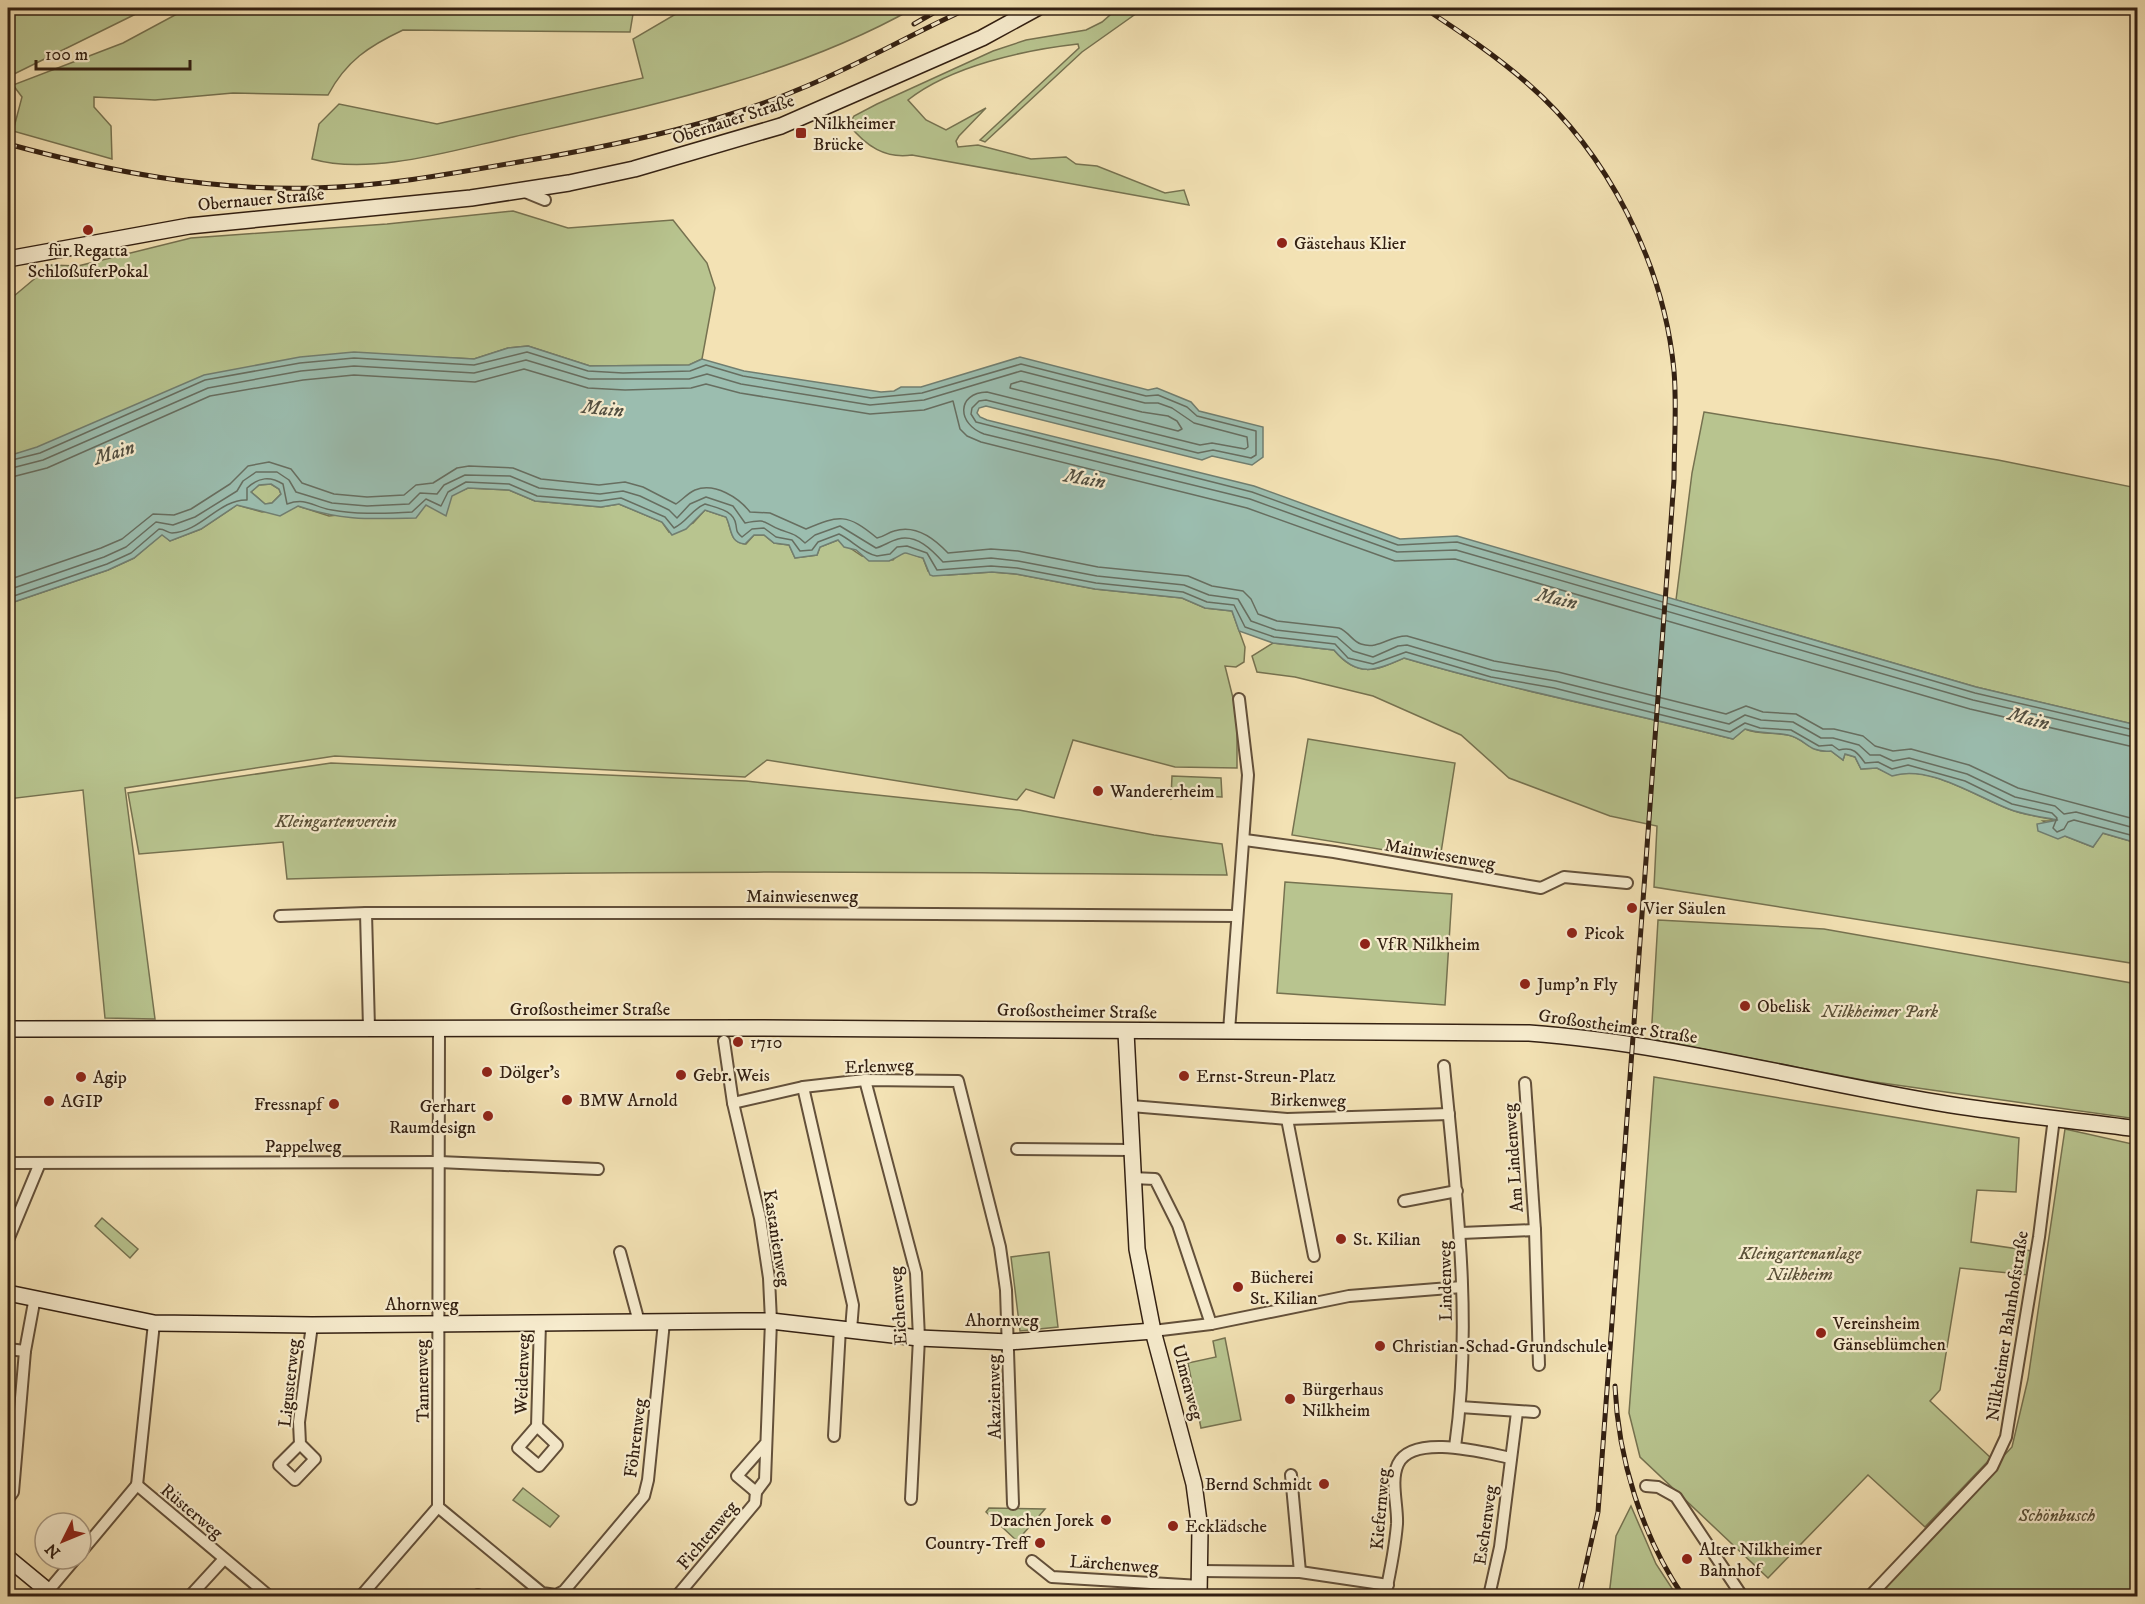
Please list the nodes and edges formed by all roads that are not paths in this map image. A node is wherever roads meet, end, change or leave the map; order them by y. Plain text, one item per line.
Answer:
1 (1037, 8) edge
2 (520, 190) junction
3 (545, 200) dead end
4 (8, 259) edge
5 (1239, 699) dead end
6 (1245, 840) junction
7 (1627, 883) dead end
8 (366, 913) junction
9 (280, 916) dead end
10 (1237, 916) junction
11 (369, 1028) junction
12 (8, 1029) edge
13 (438, 1029) junction
14 (1229, 1031) junction
15 (1126, 1032) junction
16 (724, 1041) dead end
17 (1444, 1066) dead end
18 (865, 1080) junction
19 (1524, 1083) dead end
20 (802, 1088) junction
21 (733, 1103) junction
22 (1131, 1106) junction
23 (1449, 1114) junction
24 (2054, 1118) junction
25 (1287, 1119) junction
26 (2138, 1129) edge
27 (976, 1149) joint
28 (1017, 1149) dead end
29 (1131, 1150) junction
30 (439, 1162) junction
31 (8, 1163) edge
32 (40, 1163) junction
33 (598, 1169) dead end
34 (1132, 1178) junction
35 (1456, 1191) junction
36 (1404, 1201) dead end
37 (1535, 1230) junction
38 (1461, 1233) junction
39 (8, 1240) edge
40 (620, 1252) dead end
41 (1314, 1256) dead end
42 (1462, 1287) junction
43 (8, 1293) edge
44 (35, 1297) junction
45 (771, 1321) junction
46 (639, 1322) junction
47 (664, 1322) junction
48 (154, 1323) junction
49 (540, 1323) junction
50 (438, 1324) junction
51 (1211, 1324) junction
52 (312, 1325) junction
53 (846, 1329) junction
54 (1153, 1331) junction
55 (919, 1338) junction
56 (1009, 1342) junction
57 (8, 1349) edge
58 (25, 1351) junction
59 (1539, 1365) dead end
60 (1460, 1407) junction
61 (1517, 1412) junction
62 (1534, 1412) dead end
63 (537, 1426) dead end
64 (834, 1436) dead end
65 (766, 1443) junction
66 (300, 1444) dead end
67 (1455, 1447) junction
68 (1511, 1458) junction
69 (1291, 1474) dead end
70 (136, 1485) junction
71 (1646, 1486) dead end
72 (756, 1492) junction
73 (8, 1499) edge
74 (911, 1499) dead end
75 (1014, 1504) dead end
76 (438, 1507) junction
77 (93, 1537) edge
78 (8, 1558) edge
79 (224, 1559) junction
80 (1032, 1561) dead end
81 (65, 1571) edge
82 (1300, 1572) junction
83 (1200, 1585) edge
84 (1388, 1585) junction
85 (46, 1594) edge
86 (190, 1596) edge
87 (269, 1596) edge
88 (361, 1596) edge
89 (556, 1596) edge
90 (677, 1596) edge
91 (1385, 1596) edge
92 (1489, 1596) edge
93 (1742, 1596) edge
94 (1870, 1596) edge

1 - 2 main road, Obernauer Straße
2 - 3 street, Obernauer Straße
2 - 4 main road, Obernauer Straße
5 - 6 street
6 - 7 street, Mainwiesenweg
6 - 10 street
8 - 9 street, Mainwiesenweg
8 - 10 street, Mainwiesenweg
8 - 11 street
10 - 14 street
11 - 12 main road, Großostheimer Straße
11 - 13 main road, Großostheimer Straße
13 - 15 main road, Großostheimer Straße
13 - 30 street, Tannenweg
14 - 15 main road, Großostheimer Straße
14 - 24 main road, Großostheimer Straße
15 - 22 main road, Ulmenweg
16 - 21 street, Kastanienweg
17 - 23 street, Lindenweg
18 - 20 street, Erlenweg
18 - 27 street, Erlenweg
18 - 55 street, Eichenweg
19 - 37 street, Am Lindenweg
20 - 21 street, Erlenweg
20 - 53 street
21 - 45 street, Kastanienweg
22 - 25 street, Birkenweg
22 - 29 main road, Ulmenweg
23 - 25 street, Birkenweg
23 - 35 street, Lindenweg
24 - 26 main road, Großostheimer Straße
24 - 94 street, Nilkheimer Bahnhofstraße
25 - 41 street
27 - 56 street, Akazienweg
28 - 29 street
29 - 34 main road, Ulmenweg
30 - 32 street, Pappelweg
30 - 33 street, Pappelweg
30 - 50 street, Tannenweg
31 - 32 street, Pappelweg
32 - 39 street
34 - 51 street
34 - 54 main road, Ulmenweg
35 - 36 street
35 - 38 street, Lindenweg
37 - 38 street, Am Lindenweg
37 - 59 street, Am Lindenweg
38 - 42 street, Lindenweg
40 - 46 street
42 - 51 street
42 - 60 street, Lindenweg
43 - 44 main road, Ahornweg
44 - 48 main road, Ahornweg
44 - 58 street
45 - 47 main road, Ahornweg
45 - 53 main road, Ahornweg
45 - 65 street, Kastanienweg
46 - 47 main road, Ahornweg
46 - 49 main road, Ahornweg
47 - 89 street, Föhrenweg
48 - 52 main road, Ahornweg
48 - 70 street, Rüsterweg
49 - 50 main road, Ahornweg
49 - 63 street, Weidenweg
50 - 52 main road, Ahornweg
50 - 76 street, Tannenweg
51 - 54 street
52 - 66 street, Ligusterweg
53 - 55 main road, Ahornweg
53 - 64 street
54 - 56 main road, Ahornweg
54 - 83 main road, Ulmenweg
55 - 56 main road, Ahornweg
55 - 74 street, Eichenweg
56 - 75 street, Akazienweg
57 - 58 street
58 - 73 street
60 - 61 street
60 - 67 street, Lindenweg
61 - 62 street
61 - 68 street
65 - 72 street, Kastanienweg
65 - 72 street
67 - 68 street
67 - 84 street, Kiefernweg
68 - 92 street, Eschenweg
69 - 82 street
70 - 77 street
70 - 79 street, Rüsterweg
71 - 93 street
72 - 90 street, Fichtenweg
76 - 88 street
76 - 89 street, Föhrenweg
78 - 85 main road
79 - 86 street
79 - 87 street, Rüsterweg
80 - 83 street, Lärchenweg
81 - 85 street
82 - 83 street
82 - 84 street
84 - 91 street, Kiefernweg

